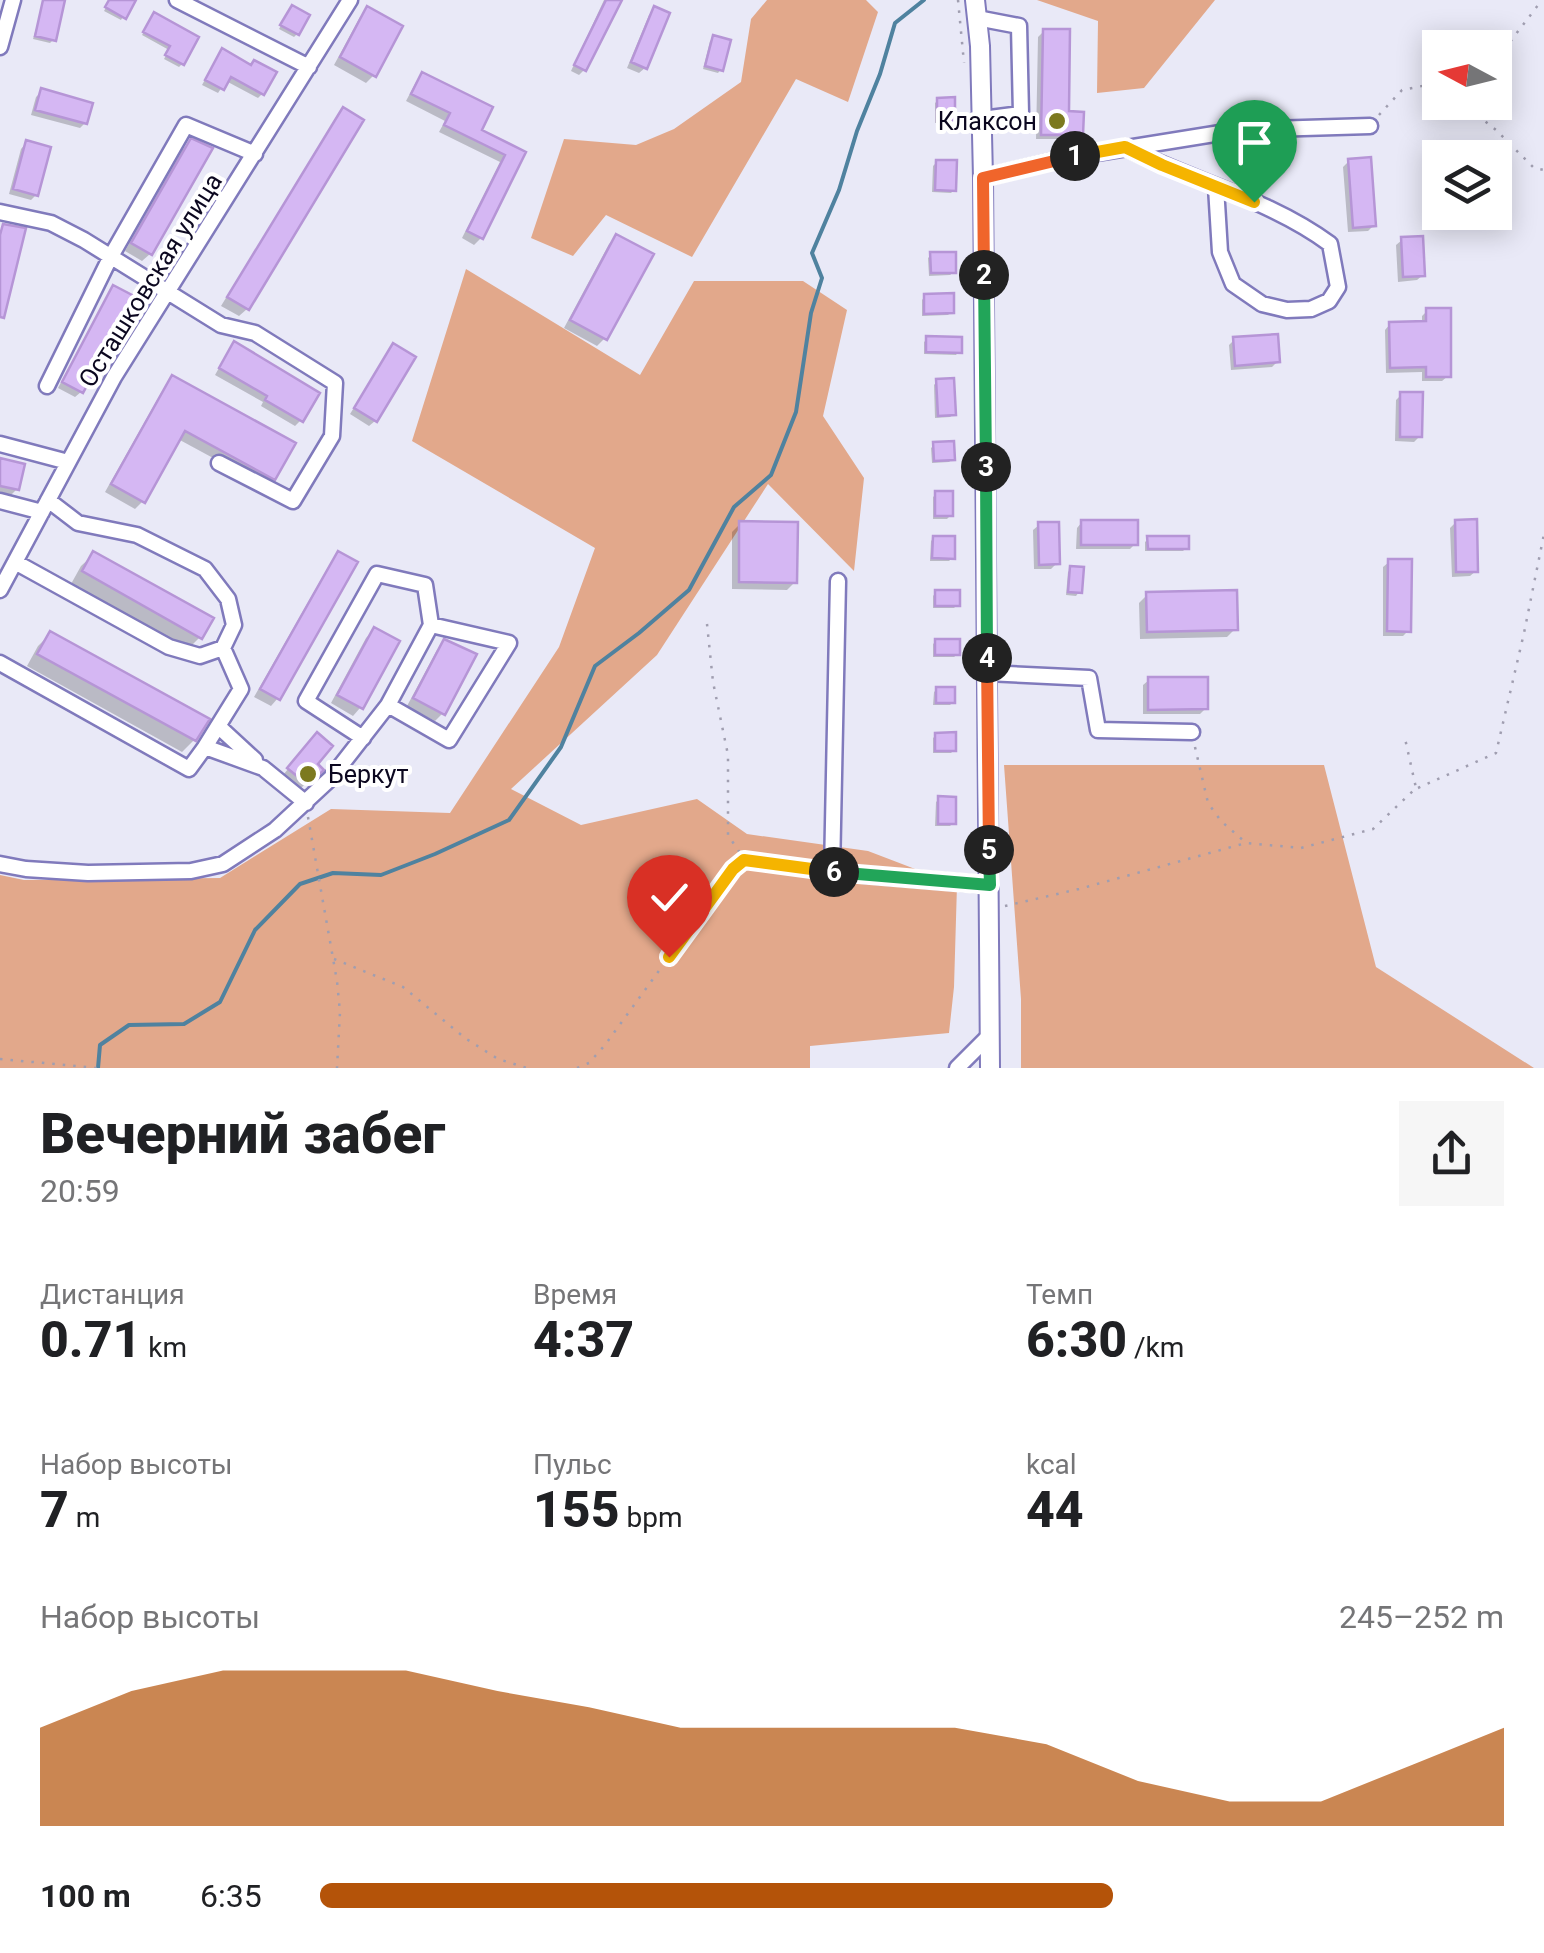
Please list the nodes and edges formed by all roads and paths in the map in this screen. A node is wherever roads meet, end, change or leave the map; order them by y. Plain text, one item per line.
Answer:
1 (13, 0) edge
2 (177, 0) edge
3 (350, 0) edge
4 (1542, 0) edge
5 (976, 9) edge
6 (1512, 39) edge
7 (0, 46) edge
8 (309, 67) junction
9 (1422, 86) edge
10 (982, 119) junction
11 (1484, 120) edge
12 (1370, 126) joint
13 (1125, 147) junction
14 (255, 154) junction
15 (1544, 170) edge
16 (983, 178) junction
17 (1216, 187) junction
18 (0, 212) edge
19 (110, 258) junction
20 (168, 291) junction
21 (47, 386) dead end
22 (0, 444) edge
23 (68, 462) junction
24 (219, 463) dead end
25 (0, 500) edge
26 (45, 506) junction
27 (1544, 534) edge
28 (15, 562) junction
29 (838, 581) dead end
30 (0, 590) edge
31 (707, 624) dead end
32 (431, 625) junction
33 (222, 648) junction
34 (0, 664) edge
35 (988, 674) junction
36 (388, 705) junction
37 (218, 726) junction
38 (1192, 732) joint
39 (1404, 734) dead end
40 (363, 738) junction
41 (205, 746) junction
42 (263, 768) junction
43 (1416, 788) junction
44 (306, 803) junction
45 (1246, 843) junction
46 (744, 860) junction
47 (0, 864) edge
48 (832, 872) junction
49 (990, 885) junction
50 (989, 910) junction
51 (333, 958) junction
52 (990, 1035) junction
53 (0, 1059) edge
54 (98, 1068) edge
55 (337, 1068) edge
56 (527, 1068) edge
57 (577, 1068) edge
58 (957, 1068) edge
59 (990, 1068) edge

1 - 7 street
2 - 8 street
3 - 8 street, Осташковская улица
4 - 6 path
5 - 10 main road
5 - 10 street
8 - 14 street, Осташковская улица
9 - 12 path
10 - 16 main road
11 - 15 path
12 - 13 street
13 - 16 street
13 - 17 street
14 - 19 street
14 - 20 street, Осташковская улица
16 - 35 main road
17 - 17 street
18 - 19 street
19 - 20 street
19 - 21 street
20 - 23 street, Осташковская улица
20 - 24 street
22 - 23 street
23 - 26 street, Осташковская улица
25 - 26 street
26 - 28 street, Осташковская улица
26 - 33 street
27 - 43 path
28 - 30 street, Осташковская улица
28 - 33 street
29 - 48 street
31 - 46 path
32 - 36 street
32 - 36 street
32 - 40 street
33 - 37 street
34 - 41 street
35 - 38 street
35 - 49 main road
36 - 40 street
37 - 41 street
37 - 42 street
38 - 45 path
39 - 43 path
40 - 44 street
41 - 42 street
42 - 44 street
43 - 45 path
44 - 47 street
44 - 51 path
45 - 50 path
46 - 48 path
46 - 57 path
48 - 49 street
49 - 50 main road
50 - 52 main road
51 - 55 path
51 - 56 path
52 - 58 street
52 - 59 main road
53 - 54 path

